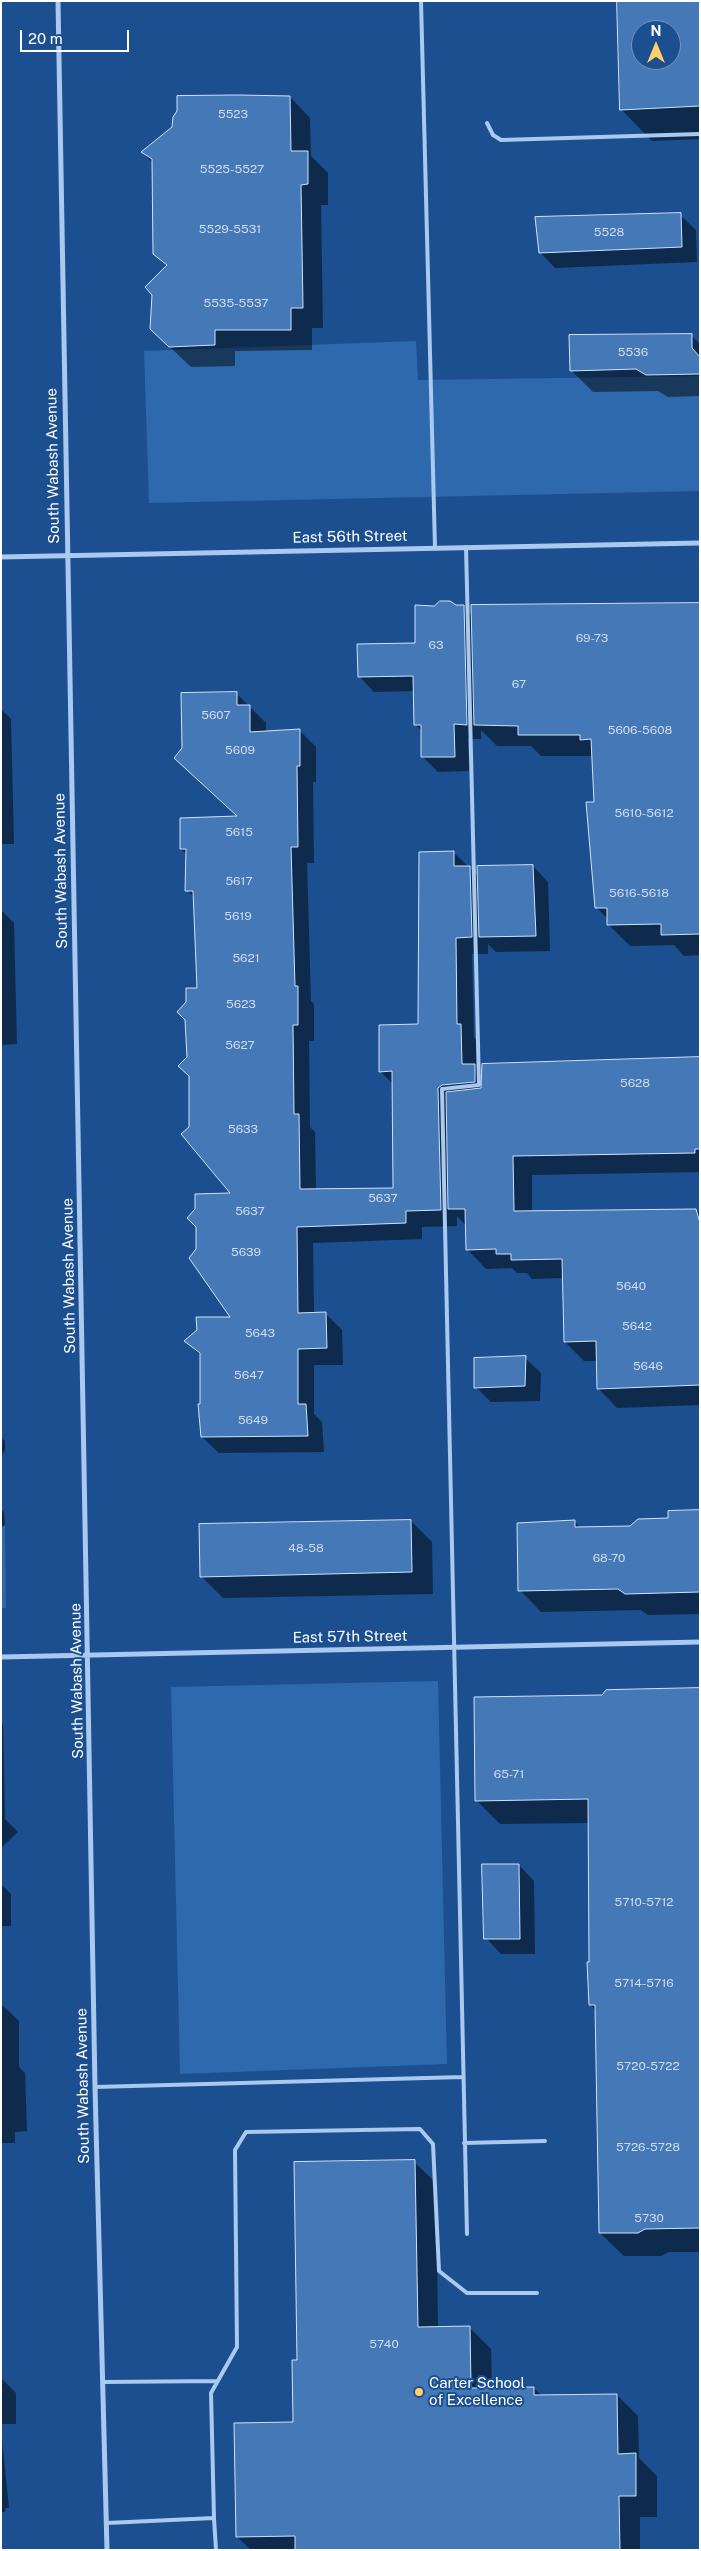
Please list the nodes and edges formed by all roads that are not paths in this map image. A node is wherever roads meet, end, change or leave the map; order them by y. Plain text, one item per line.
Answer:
1 (58, 1) edge
2 (421, 1) edge
3 (487, 123) dead end
4 (700, 134) edge
5 (700, 543) edge
6 (466, 547) junction
7 (435, 548) junction
8 (67, 556) junction
9 (1, 557) edge
10 (700, 1642) edge
11 (454, 1648) junction
12 (89, 1655) junction
13 (1, 1657) edge
14 (463, 2077) junction
15 (96, 2087) junction
16 (545, 2141) dead end
17 (464, 2143) junction
18 (467, 2234) dead end
19 (537, 2293) dead end
20 (218, 2381) junction
21 (103, 2382) junction
22 (214, 2518) junction
23 (107, 2523) junction
24 (108, 2550) edge
25 (216, 2550) edge

1 - 8 street, South Wabash Avenue
2 - 7 lane
3 - 4 lane
5 - 6 street, East 56th Street
6 - 7 street, East 56th Street
6 - 11 lane
7 - 8 street, East 56th Street
8 - 9 street, East 56th Street
8 - 12 street, South Wabash Avenue
10 - 11 street, East 57th Street
11 - 12 street, East 57th Street
11 - 14 lane
12 - 13 street, East 57th Street
12 - 15 street, South Wabash Avenue
14 - 15 lane
14 - 17 lane
15 - 21 street, South Wabash Avenue
16 - 17 lane
17 - 18 lane
19 - 20 lane
20 - 21 lane
20 - 22 lane
21 - 23 street, South Wabash Avenue
22 - 23 lane
22 - 25 lane
23 - 24 street, South Wabash Avenue

